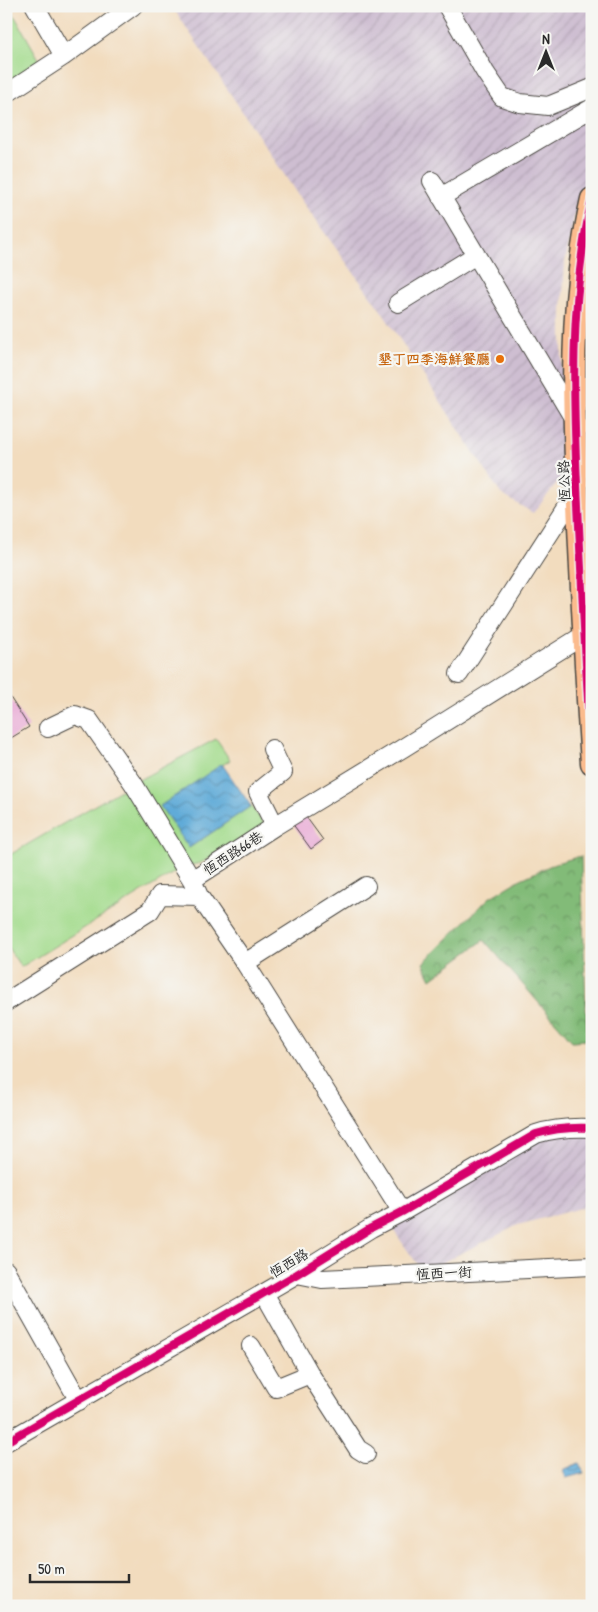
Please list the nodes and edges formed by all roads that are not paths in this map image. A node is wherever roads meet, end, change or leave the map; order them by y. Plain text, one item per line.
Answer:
1 (36, 6) edge
2 (133, 6) edge
3 (447, 6) edge
4 (64, 56) junction
5 (592, 88) edge
6 (6, 94) edge
7 (592, 108) edge
8 (432, 181) dead end
9 (442, 197) junction
10 (592, 199) edge
11 (476, 255) junction
12 (398, 303) dead end
13 (575, 422) junction
14 (577, 492) junction
15 (588, 631) edge
16 (459, 674) dead end
17 (48, 728) dead end
18 (272, 749) dead end
19 (592, 763) edge
20 (274, 826) junction
21 (366, 886) dead end
22 (195, 888) junction
23 (244, 963) junction
24 (6, 1002) edge
25 (592, 1128) edge
26 (402, 1212) junction
27 (592, 1266) edge
28 (6, 1271) edge
29 (297, 1274) junction
30 (264, 1293) junction
31 (251, 1346) dead end
32 (310, 1374) junction
33 (79, 1401) junction
34 (6, 1442) edge
35 (366, 1454) dead end

1 - 4 street
2 - 4 street
3 - 5 street
4 - 6 street
7 - 9 street
8 - 9 street
9 - 11 street
10 - 13 main road, 恆公路
11 - 12 street
11 - 13 street
13 - 14 main road, 恆公路
14 - 15 main road, 恆公路
14 - 16 street
15 - 19 main road, 恆公路
15 - 20 street, 恆西路66巷
17 - 22 street
18 - 20 street
20 - 22 street, 恆西路66巷
21 - 23 street
22 - 23 street, 恆西路66巷
22 - 24 street
23 - 26 street, 恆西路66巷
25 - 26 street, 恆西路
26 - 29 street, 恆西路
27 - 29 street, 恆西一街
28 - 33 street
29 - 30 street, 恆西路
30 - 32 street
30 - 33 street, 恆西路
31 - 32 street
32 - 35 street
33 - 34 street, 恆西路

